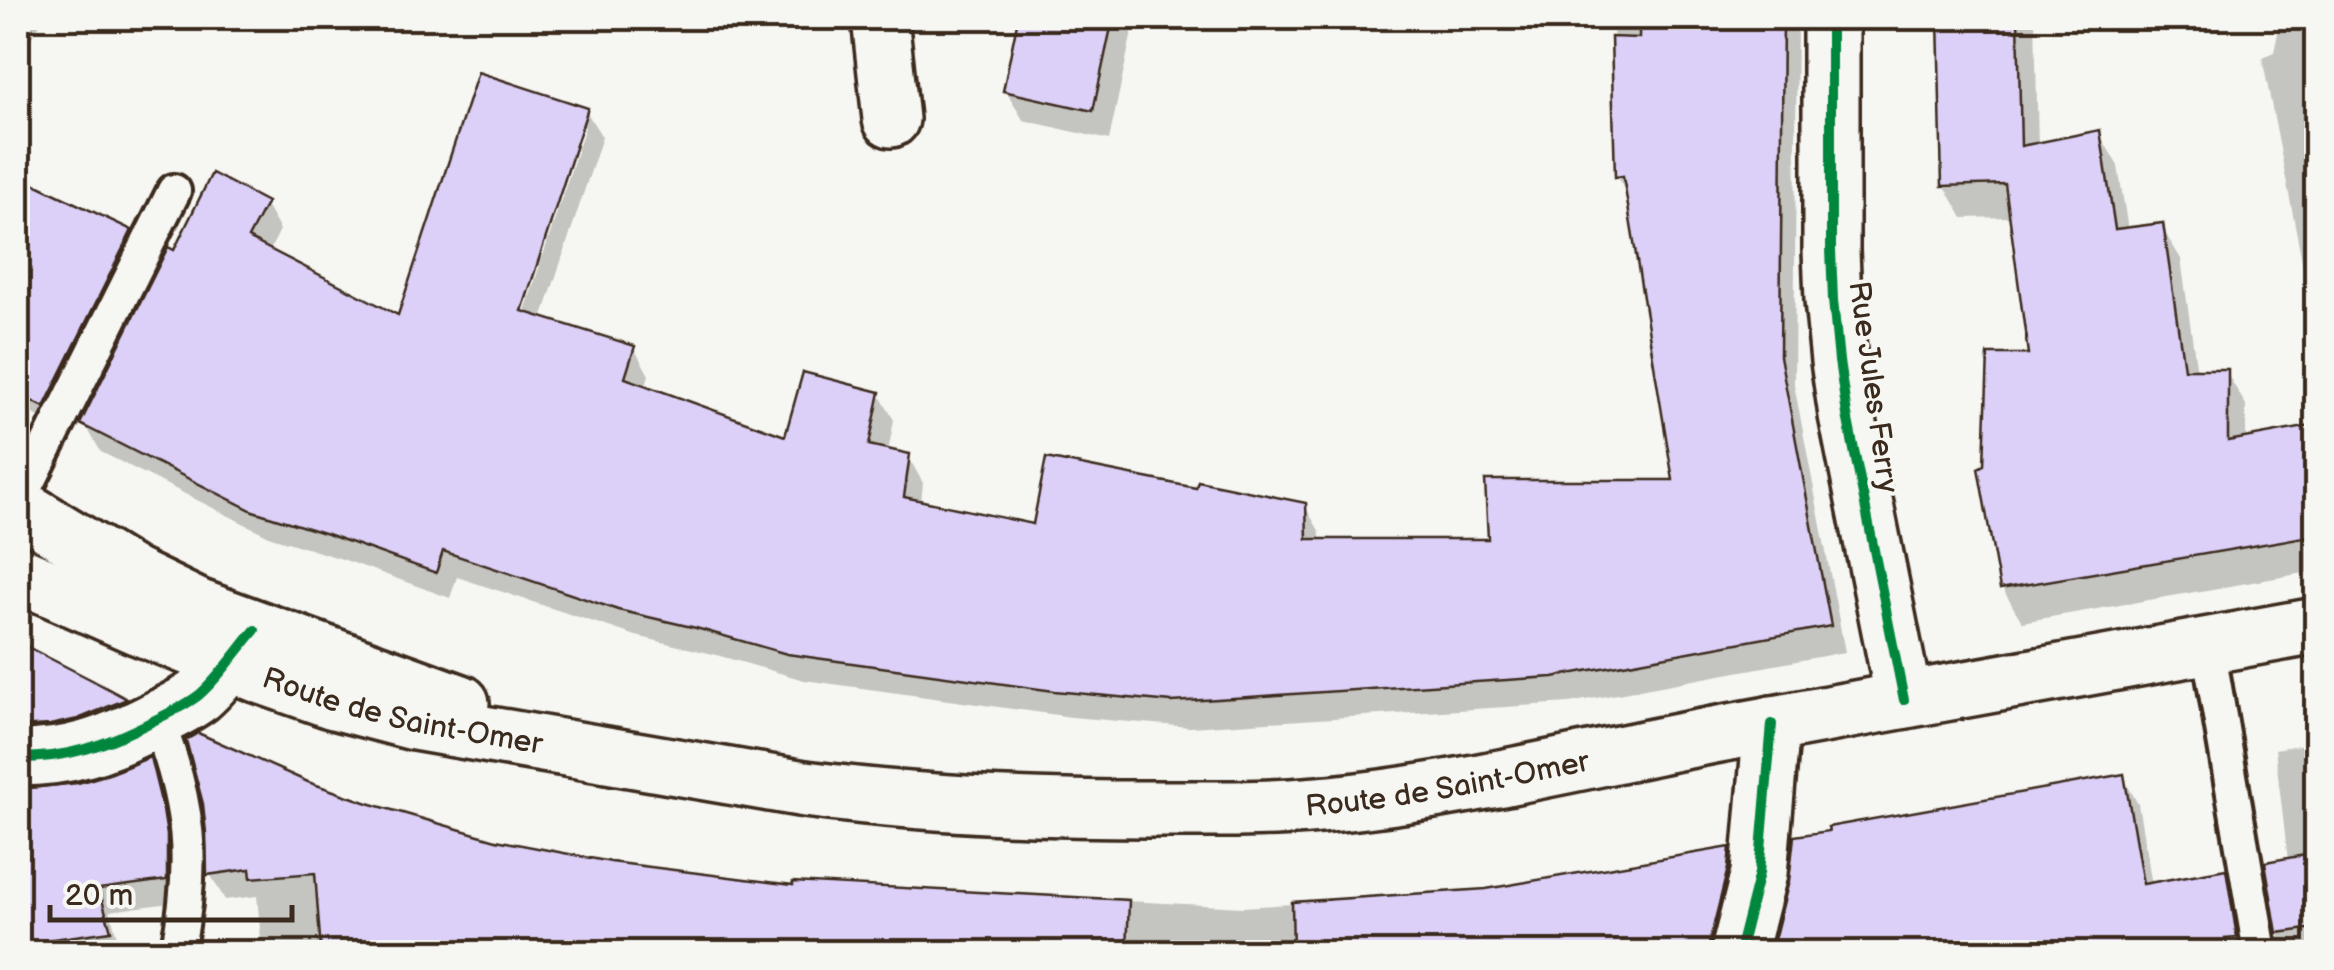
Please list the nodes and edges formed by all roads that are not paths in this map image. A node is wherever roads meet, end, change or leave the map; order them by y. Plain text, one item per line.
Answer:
1 (880, 18) edge
2 (1831, 18) edge
3 (891, 119) dead end
4 (174, 191) dead end
5 (18, 505) edge
6 (18, 574) edge
7 (2316, 626) edge
8 (242, 646) junction
9 (2208, 646) junction
10 (1904, 700) junction
11 (157, 719) junction
12 (1772, 724) junction
13 (18, 758) edge
14 (177, 952) edge
15 (1739, 952) edge
16 (2260, 952) edge

1 - 3 main road
2 - 10 main road, Rue Jules Ferry
4 - 5 lane
5 - 8 main road, Route de Saint-Omer
6 - 8 main road, Route de Saint-Omer
7 - 9 main road, Route de Saint-Omer
8 - 11 main road
8 - 12 main road, Route de Saint-Omer
9 - 10 main road, Route de Saint-Omer
9 - 16 lane
10 - 12 main road, Route de Saint-Omer
11 - 13 main road
11 - 14 lane
12 - 15 main road

